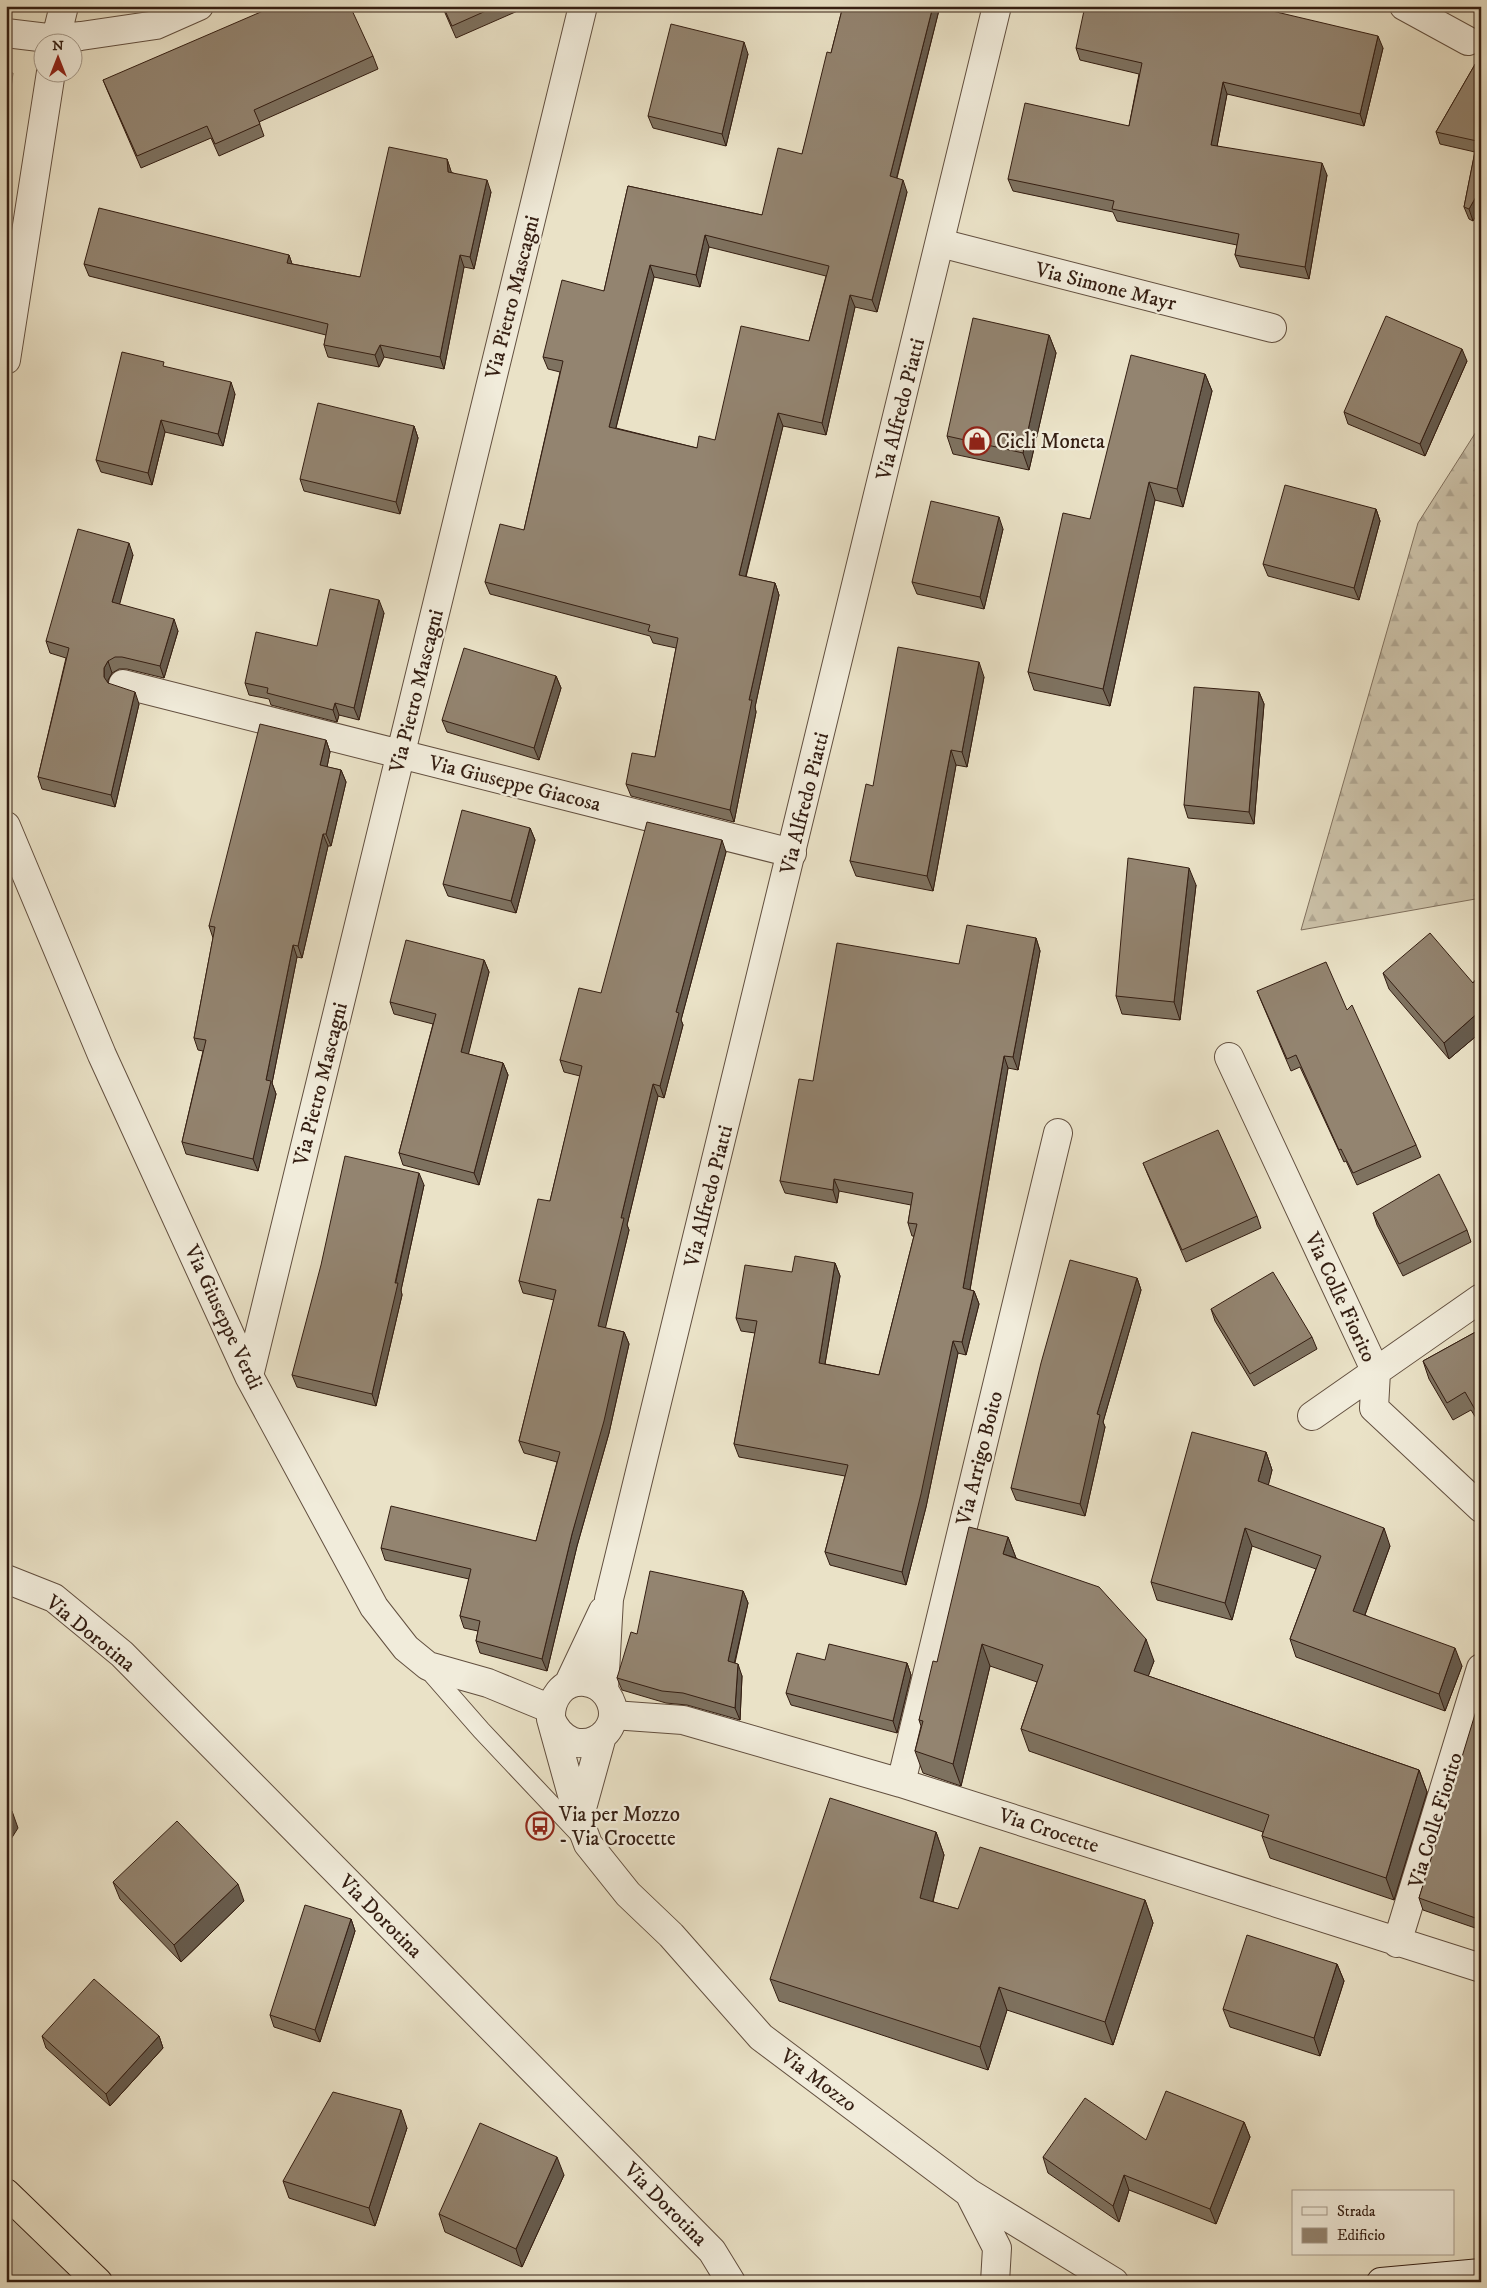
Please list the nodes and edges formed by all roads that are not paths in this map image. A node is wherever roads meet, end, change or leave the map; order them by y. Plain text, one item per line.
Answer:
1 (64, 6) edge
2 (198, 6) edge
3 (583, 6) edge
4 (997, 6) edge
5 (1404, 6) edge
6 (58, 32) edge
7 (6, 33) edge
8 (32, 37) edge
9 (82, 37) edge
10 (1468, 41) dead end
11 (49, 82) edge
12 (940, 243) junction
13 (1272, 328) dead end
14 (6, 360) edge
15 (123, 684) dead end
16 (401, 754) junction
17 (6, 826) edge
18 (792, 853) junction
19 (1229, 1057) dead end
20 (1058, 1133) dead end
21 (1481, 1298) edge
22 (1376, 1372) junction
23 (249, 1376) junction
24 (1312, 1416) dead end
25 (1481, 1508) edge
26 (6, 1579) edge
27 (609, 1599) junction
28 (418, 1658) junction
29 (1481, 1668) edge
30 (568, 1685) junction
31 (551, 1714) junction
32 (606, 1714) junction
33 (901, 1783) junction
34 (583, 1832) junction
35 (1397, 1943) junction
36 (1481, 1968) edge
37 (6, 2193) edge
38 (969, 2193) junction
39 (1481, 2273) edge
40 (98, 2282) edge
41 (731, 2282) edge
42 (995, 2282) edge
43 (1114, 2282) edge
44 (1381, 2282) edge

1 - 6 street
2 - 9 street
3 - 16 street, Via Pietro Mascagni
4 - 12 street, Via Alfredo Piatti
5 - 10 street
7 - 8 street
11 - 14 street
12 - 13 street, Via Simone Mayr
12 - 18 street, Via Alfredo Piatti
15 - 16 street, Via Giuseppe Giacosa
16 - 18 street, Via Giuseppe Giacosa
16 - 23 street, Via Pietro Mascagni
17 - 23 street, Via Giuseppe Verdi
18 - 27 street, Via Alfredo Piatti
19 - 22 street, Via Colle Fiorito
20 - 33 street, Via Arrigo Boito
21 - 22 street
22 - 24 street
22 - 25 street, Via Colle Fiorito
23 - 28 street, Via Giuseppe Verdi
26 - 41 street, Via Dorotina
27 - 30 street, Via Alfredo Piatti
27 - 32 street, Via Alfredo Piatti
28 - 31 street, Via Giuseppe Verdi
28 - 34 lane
29 - 35 street, Via Colle Fiorito
30 - 31 street
30 - 32 street
31 - 32 street
31 - 34 street, Via Mozzo
32 - 33 street, Via Crocette
32 - 34 street
33 - 35 street, Via Crocette
34 - 38 street, Via Mozzo
35 - 36 street, Via Crocette
37 - 40 highway
38 - 42 street
38 - 43 street, Via Mozzo
39 - 44 street

